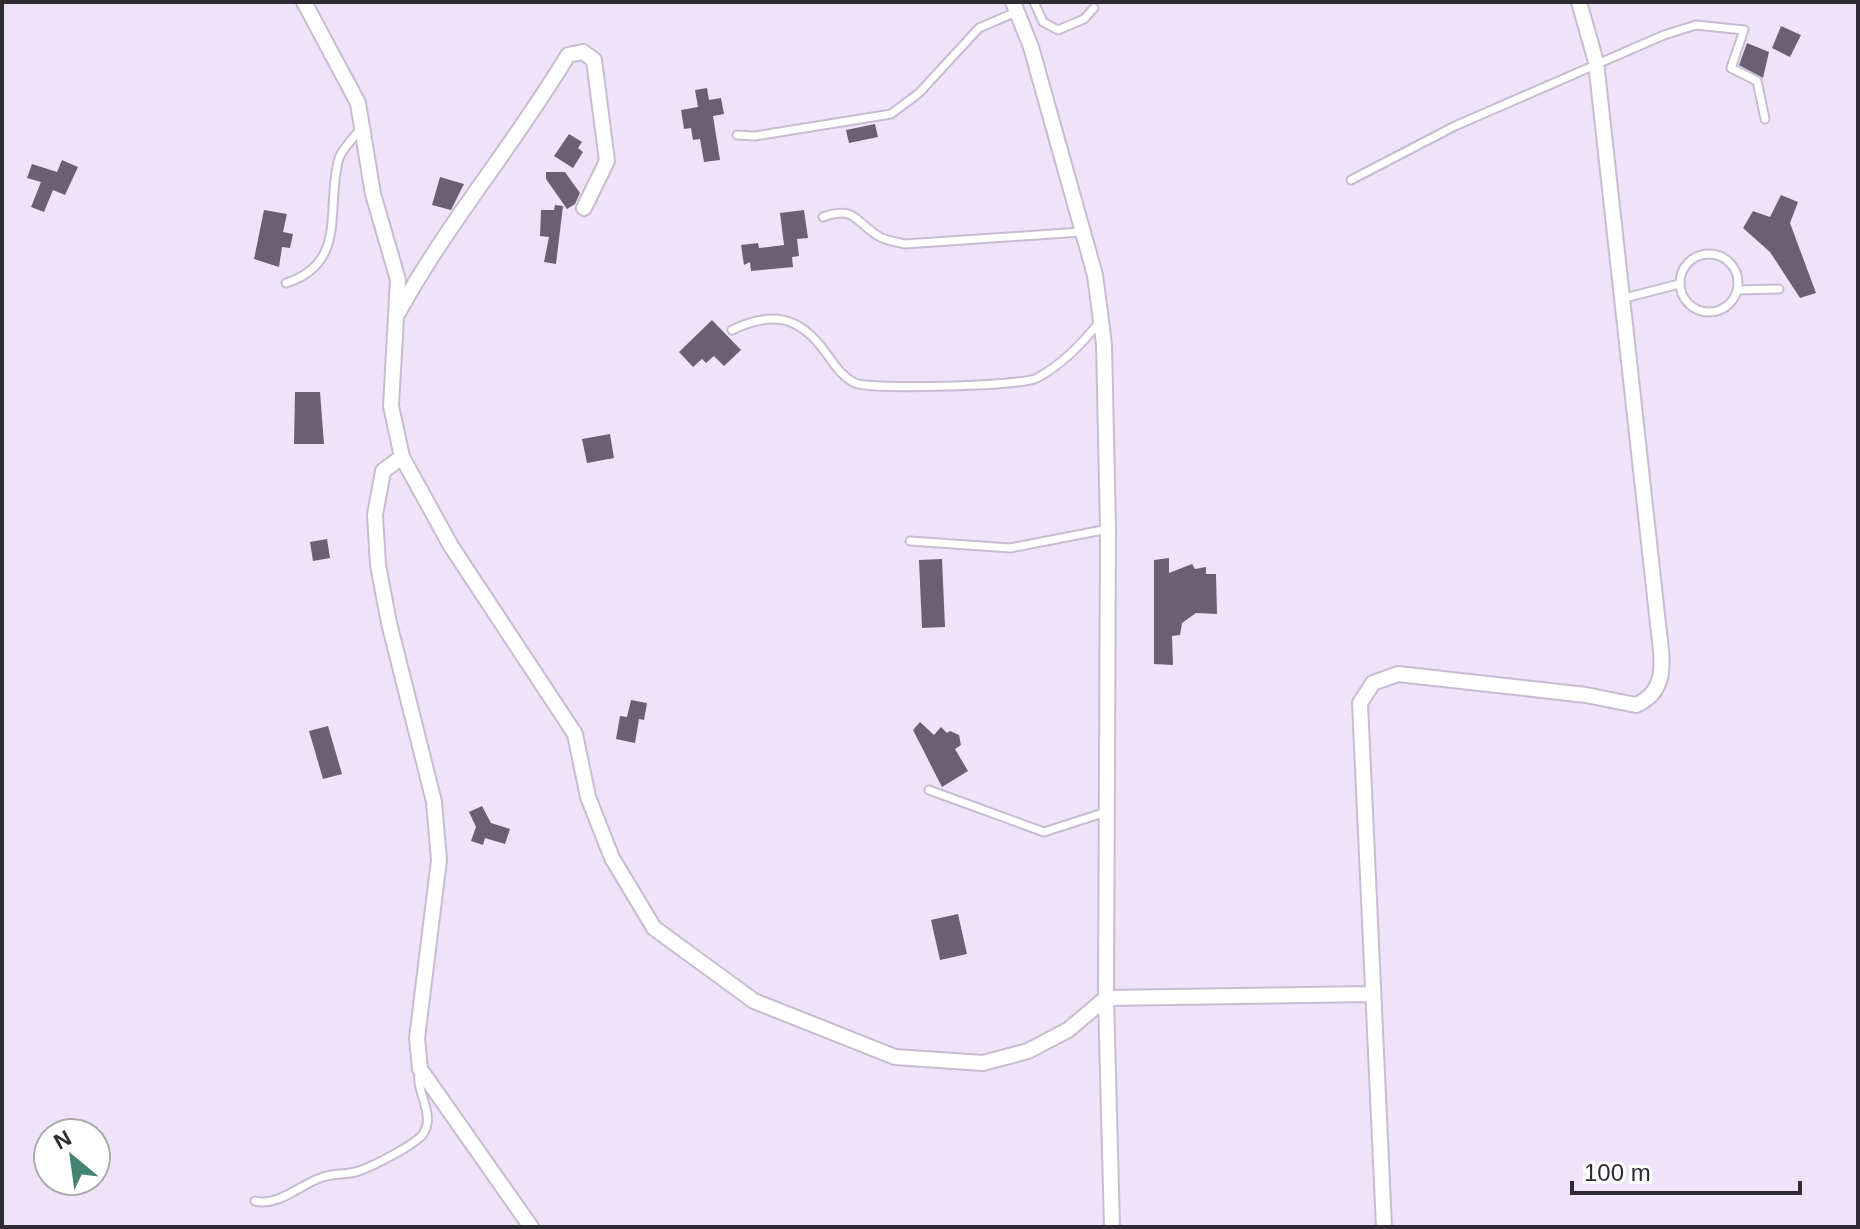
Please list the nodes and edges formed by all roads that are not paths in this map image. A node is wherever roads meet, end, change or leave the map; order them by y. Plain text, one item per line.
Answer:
1 (304, 2) edge
2 (1034, 2) edge
3 (1579, 2) edge
4 (1014, 7) edge
5 (1094, 8) dead end
6 (1596, 62) junction
7 (1765, 119) dead end
8 (362, 127) junction
9 (737, 135) dead end
10 (1351, 180) dead end
11 (584, 208) dead end
12 (823, 217) dead end
13 (1081, 232) junction
14 (286, 283) dead end
15 (1679, 284) junction
16 (1779, 289) dead end
17 (1737, 290) junction
18 (1621, 299) junction
19 (397, 315) junction
20 (1101, 320) junction
21 (732, 330) dead end
22 (402, 457) junction
23 (1108, 529) junction
24 (910, 541) dead end
25 (929, 790) dead end
26 (1106, 812) junction
27 (1371, 994) junction
28 (1106, 998) junction
29 (420, 1069) junction
30 (255, 1201) dead end
31 (531, 1227) edge
32 (1112, 1227) edge
33 (1384, 1227) edge

1 - 8 street
2 - 5 lane
3 - 6 street
4 - 9 lane
4 - 13 street
6 - 7 lane
6 - 10 lane
6 - 18 street
8 - 14 lane
8 - 19 street
11 - 19 street
12 - 13 lane
13 - 20 street
15 - 17 lane
15 - 17 lane
15 - 18 lane
16 - 17 lane
18 - 27 street
19 - 22 street
20 - 21 lane
20 - 23 street
22 - 28 street
22 - 29 street
23 - 24 lane
23 - 26 street
25 - 26 lane
26 - 28 street
27 - 28 street
27 - 33 street
28 - 32 street
29 - 30 lane
29 - 31 street

